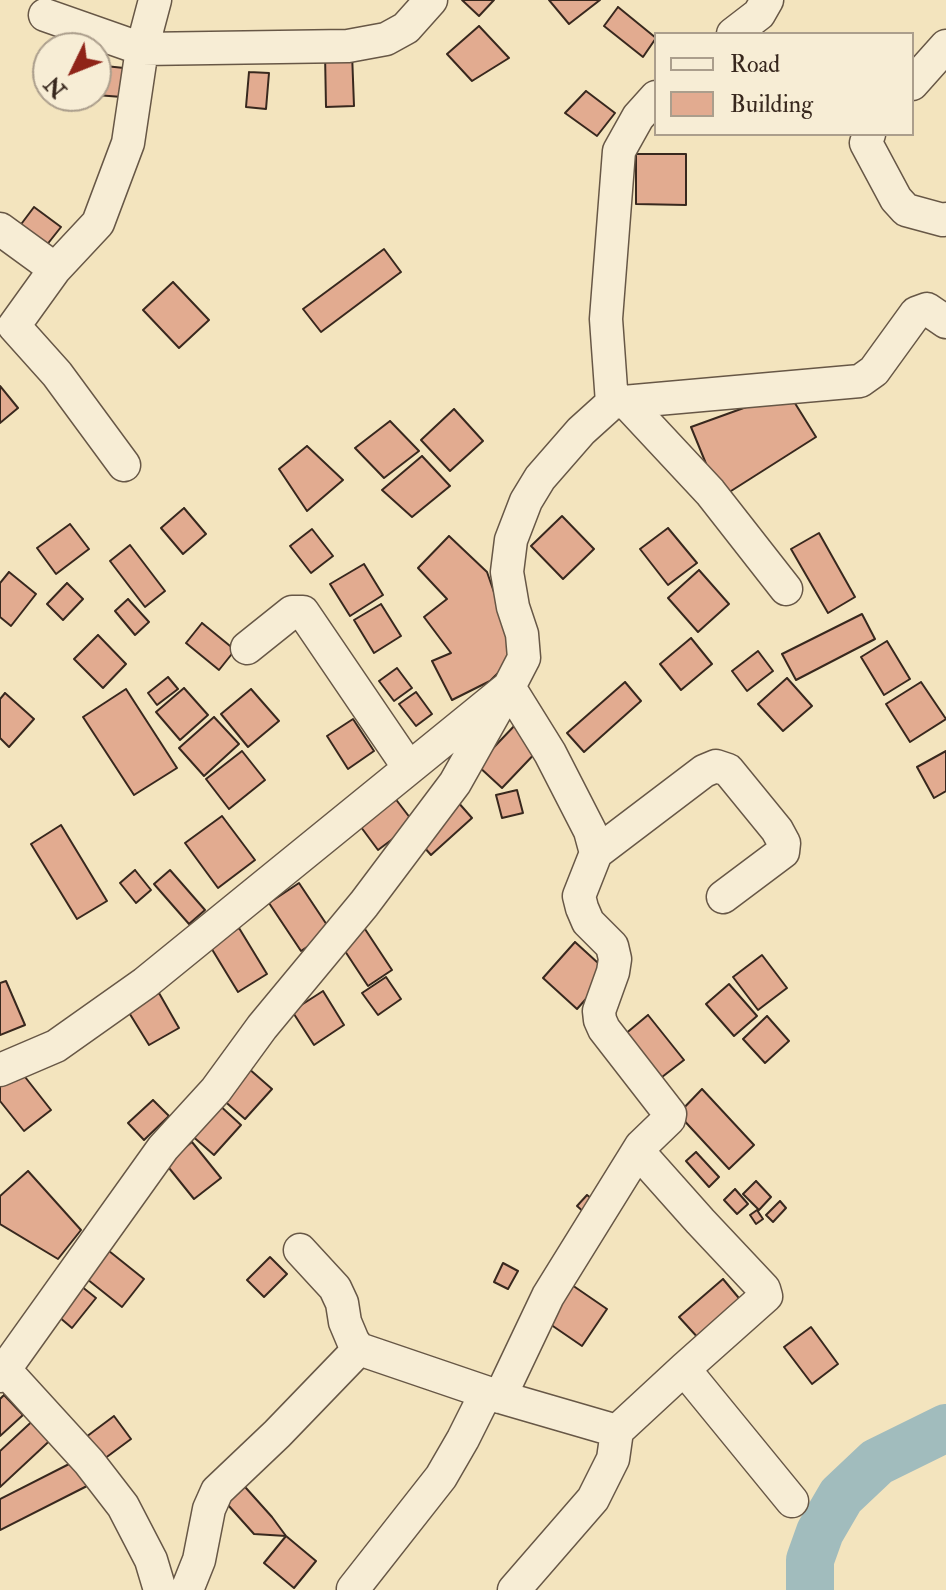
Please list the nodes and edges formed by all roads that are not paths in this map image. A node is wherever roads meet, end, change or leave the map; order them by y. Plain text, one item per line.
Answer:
1 (155, 0) edge
2 (431, 0) edge
3 (756, 5) edge
4 (45, 15) dead end
5 (735, 32) edge
6 (946, 46) edge
7 (142, 49) junction
8 (914, 82) edge
9 (654, 99) edge
10 (868, 136) edge
11 (946, 219) edge
12 (0, 229) edge
13 (55, 269) junction
14 (946, 322) edge
15 (619, 403) junction
16 (124, 465) dead end
17 (786, 589) dead end
18 (247, 648) dead end
19 (509, 687) junction
20 (409, 768) junction
21 (596, 853) junction
22 (723, 897) dead end
23 (0, 1070) edge
24 (641, 1146) junction
25 (300, 1250) dead end
26 (359, 1349) junction
27 (684, 1369) junction
28 (3, 1373) edge
29 (493, 1395) junction
30 (617, 1431) junction
31 (792, 1501) dead end
32 (353, 1589) edge
33 (160, 1590) edge
34 (187, 1590) edge
35 (514, 1590) edge

1 - 7 street
2 - 7 street
3 - 5 street
4 - 7 street
6 - 8 street
7 - 13 street
9 - 15 street
10 - 11 street
12 - 13 street
13 - 16 street
14 - 15 street
15 - 17 street
15 - 19 street
18 - 20 street
19 - 20 street
19 - 21 street
19 - 28 street
20 - 23 street
21 - 22 street
21 - 24 street
24 - 27 street
24 - 29 street
25 - 26 street
26 - 29 street
26 - 34 street
27 - 30 street
27 - 31 street
28 - 33 street
29 - 30 street
29 - 32 street
30 - 35 street

